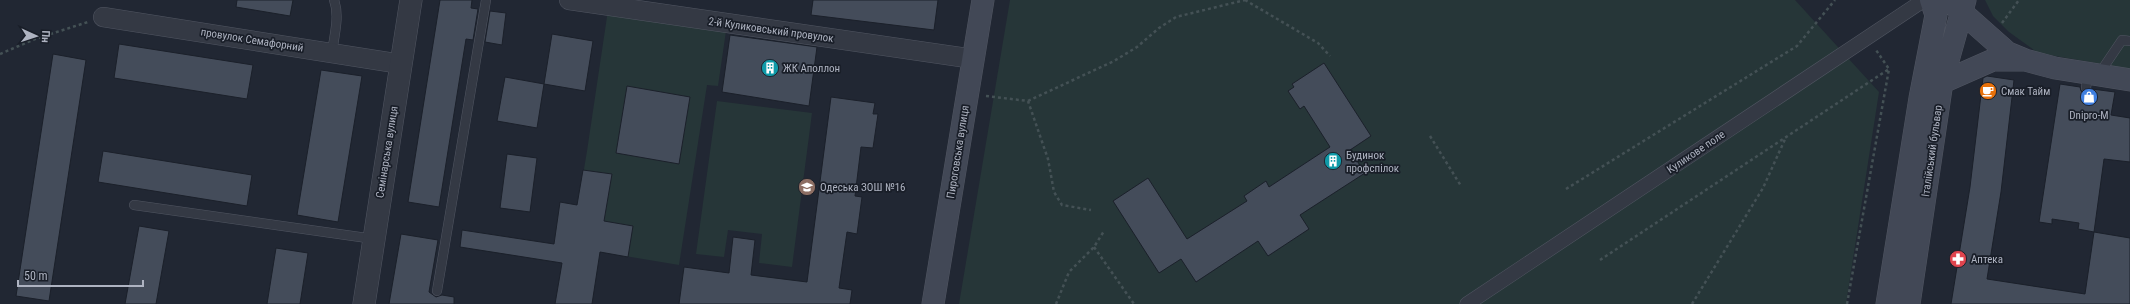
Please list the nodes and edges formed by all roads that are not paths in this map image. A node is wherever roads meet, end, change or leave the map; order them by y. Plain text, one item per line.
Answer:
1 (334, 0) edge
2 (411, 0) edge
3 (486, 0) edge
4 (569, 0) edge
5 (983, 0) edge
6 (1924, 0) edge
7 (1931, 0) edge
8 (1958, 4) edge
9 (103, 16) road end
10 (2130, 42) edge
11 (332, 53) junction
12 (974, 59) junction
13 (2025, 60) junction
14 (401, 64) junction
15 (2091, 79) junction
16 (2130, 80) edge
17 (1942, 82) junction
18 (1921, 92) junction
19 (134, 205) dead end
20 (374, 239) junction
21 (437, 291) dead end
22 (364, 304) edge
23 (933, 304) edge
24 (1468, 304) edge
25 (1888, 304) edge
26 (1909, 304) edge

1 - 11 lane
2 - 14 street, Семінарська вулиця
3 - 21 lane
4 - 12 street, 2-й Куликовський провулок
5 - 12 main road, Пироговська вулиця
6 - 24 street, Куликове поле
7 - 18 main road, Італійський бульвар
8 - 13 main road
8 - 17 main road, Італійський бульвар
9 - 11 street, провулок Семафорний
10 - 15 lane
11 - 14 street, провулок Семафорний
12 - 23 main road, Пироговська вулиця
13 - 15 main road
13 - 17 main road
14 - 20 street, Семінарська вулиця
15 - 16 main road
17 - 18 main road
17 - 26 main road, Італійський бульвар
18 - 25 main road, Італійський бульвар
19 - 20 lane
20 - 22 street, Семінарська вулиця

